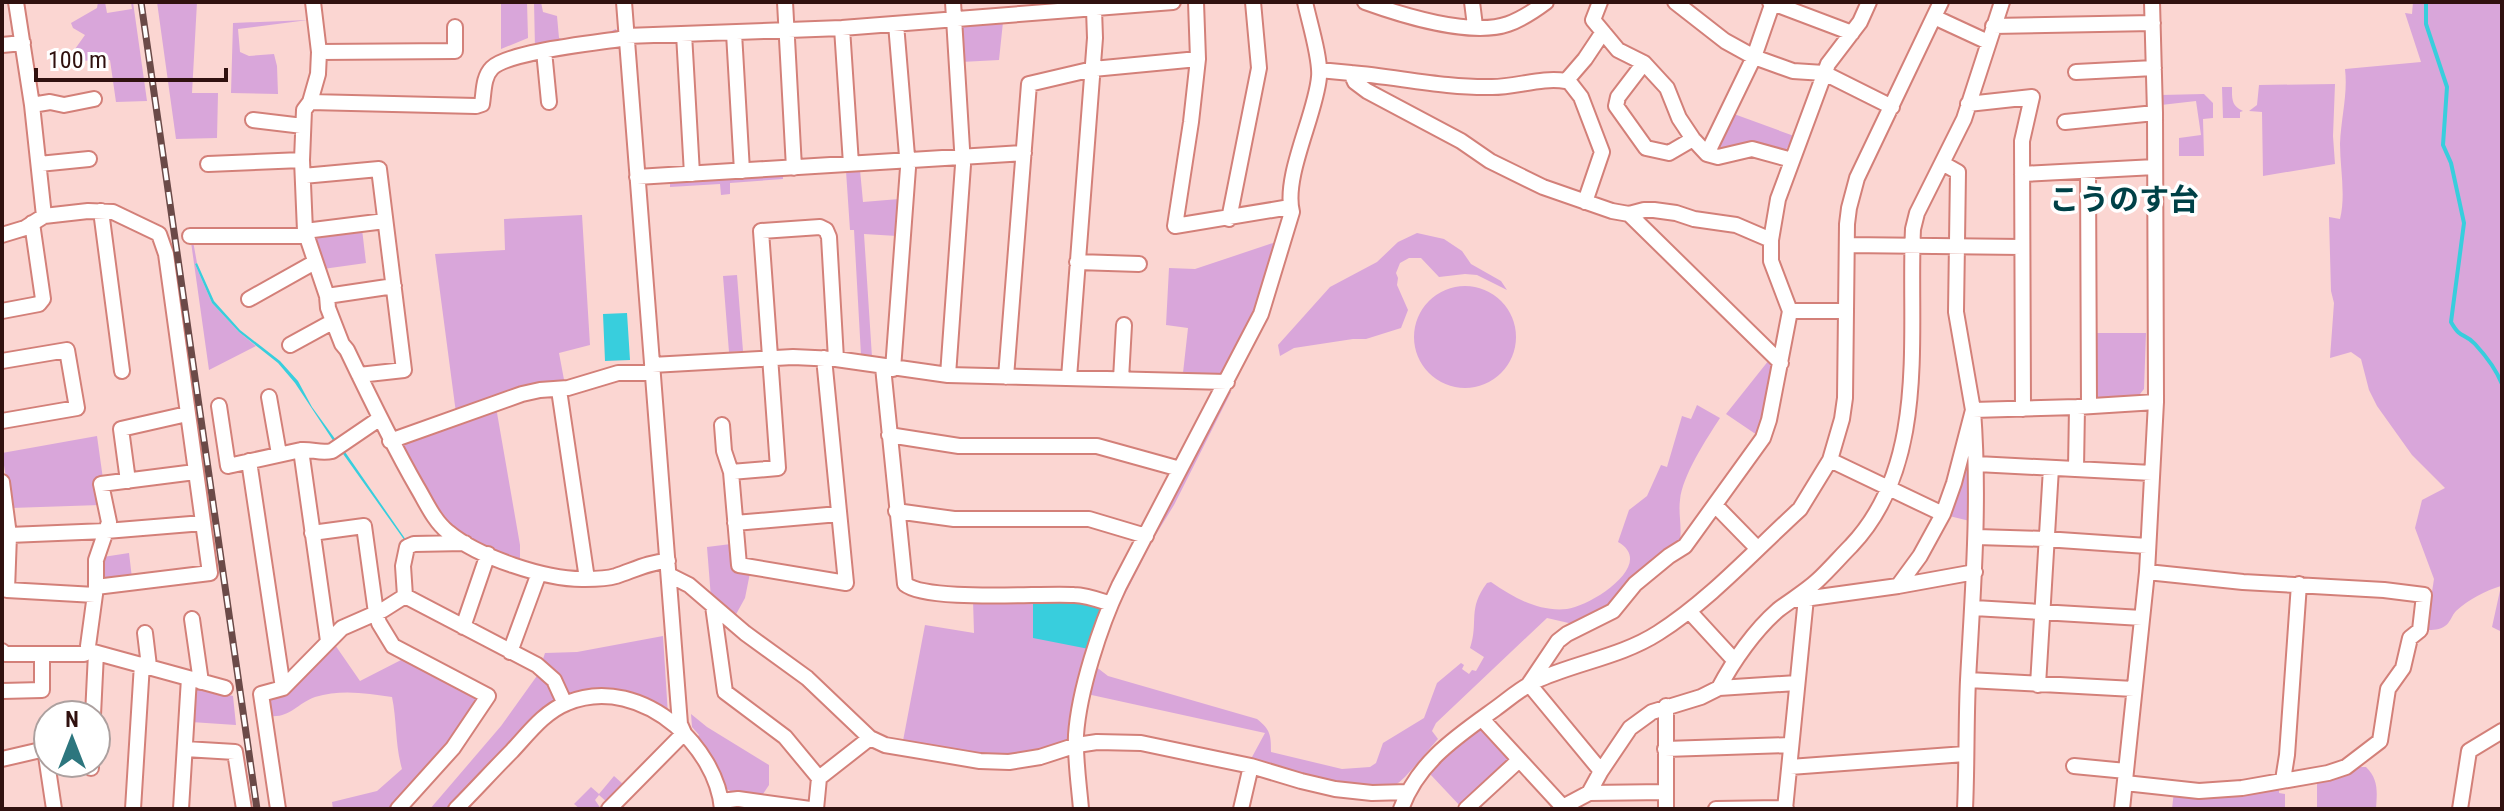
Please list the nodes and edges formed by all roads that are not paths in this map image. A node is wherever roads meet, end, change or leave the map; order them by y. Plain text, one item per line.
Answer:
1 (313, 2) edge
2 (624, 2) edge
3 (785, 2) edge
4 (953, 2) edge
5 (1173, 2) edge
6 (1196, 2) edge
7 (1253, 2) edge
8 (1305, 2) edge
9 (1366, 2) edge
10 (1419, 2) edge
11 (1472, 2) edge
12 (1546, 2) edge
13 (1600, 2) edge
14 (1675, 2) edge
15 (1772, 2) edge
16 (1869, 2) edge
17 (1941, 2) edge
18 (2002, 2) edge
19 (2152, 2) edge
20 (1120, 4) edge
21 (12, 6) edge
22 (1528, 8) edge
23 (1094, 9) junction
24 (1934, 17) junction
25 (953, 20) junction
26 (1422, 20) junction
27 (2153, 23) junction
28 (896, 24) junction
29 (1475, 26) junction
30 (1993, 26) junction
31 (455, 27) dead end
32 (842, 28) junction
33 (786, 31) junction
34 (1603, 32) junction
35 (734, 33) junction
36 (1852, 33) junction
37 (684, 34) junction
38 (626, 36) junction
39 (1988, 42) junction
40 (23, 43) junction
41 (2, 45) edge
42 (544, 51) junction
43 (319, 52) junction
44 (1754, 57) junction
45 (1198, 59) junction
46 (1644, 63) junction
47 (2154, 68) junction
48 (1093, 69) junction
49 (1319, 70) junction
50 (2076, 72) dead end
51 (1351, 73) junction
52 (1824, 73) junction
53 (1567, 79) junction
54 (94, 99) dead end
55 (310, 102) junction
56 (549, 102) dead end
57 (1968, 104) junction
58 (32, 105) junction
59 (1892, 107) junction
60 (2155, 113) junction
61 (253, 120) dead end
62 (2065, 122) dead end
63 (303, 126) junction
64 (1693, 139) junction
65 (1024, 153) junction
66 (1707, 154) junction
67 (961, 158) junction
68 (89, 159) dead end
69 (302, 160) junction
70 (1792, 160) junction
71 (905, 161) junction
72 (1942, 163) junction
73 (39, 164) junction
74 (208, 164) dead end
75 (851, 164) junction
76 (2155, 167) junction
77 (794, 168) junction
78 (742, 171) junction
79 (2088, 171) junction
80 (692, 174) junction
81 (2022, 174) junction
82 (303, 176) junction
83 (637, 177) junction
84 (1585, 202) junction
85 (1290, 207) junction
86 (101, 211) junction
87 (1629, 214) junction
88 (38, 219) junction
89 (1229, 219) junction
90 (385, 221) junction
91 (306, 234) junction
92 (2, 235) edge
93 (190, 236) dead end
94 (1771, 240) junction
95 (1847, 245) junction
96 (1957, 245) junction
97 (1912, 247) junction
98 (2022, 247) junction
99 (315, 262) junction
100 (1077, 262) junction
101 (1139, 264) dead end
102 (394, 286) junction
103 (327, 296) junction
104 (249, 299) dead end
105 (2, 311) edge
106 (1790, 311) junction
107 (1846, 311) junction
108 (332, 322) junction
109 (1124, 325) dead end
110 (290, 345) dead end
111 (769, 357) junction
112 (830, 359) junction
113 (2, 361) edge
114 (1781, 363) junction
115 (888, 368) junction
116 (652, 369) junction
117 (122, 371) dead end
118 (359, 375) junction
119 (948, 375) junction
120 (1006, 377) junction
121 (1069, 378) junction
122 (1121, 379) junction
123 (1227, 382) junction
124 (559, 390) junction
125 (269, 397) dead end
126 (2156, 402) junction
127 (219, 406) dead end
128 (2083, 406) junction
129 (2023, 409) junction
130 (1973, 410) junction
131 (187, 414) junction
132 (379, 419) junction
133 (2, 421) edge
134 (722, 425) dead end
135 (889, 435) junction
136 (390, 441) junction
137 (301, 450) junction
138 (279, 454) junction
139 (1830, 460) junction
140 (249, 461) junction
141 (1977, 464) junction
142 (2051, 468) junction
143 (1180, 469) junction
144 (2076, 469) junction
145 (195, 472) junction
146 (731, 472) junction
147 (2152, 473) junction
148 (128, 481) junction
149 (2, 482) edge
150 (1889, 488) junction
151 (1715, 505) junction
152 (896, 511) junction
153 (839, 514) junction
154 (1943, 514) junction
155 (203, 523) junction
156 (735, 523) junction
157 (106, 531) junction
158 (312, 533) junction
159 (9, 535) junction
160 (1146, 536) junction
161 (1977, 537) junction
162 (2045, 539) junction
163 (466, 543) junction
164 (2147, 546) junction
165 (1757, 548) junction
166 (488, 554) junction
167 (669, 568) junction
168 (1975, 572) junction
169 (2147, 572) junction
170 (539, 573) junction
171 (587, 579) junction
172 (2299, 584) junction
173 (1898, 586) junction
174 (95, 591) junction
175 (405, 596) junction
176 (1799, 600) junction
177 (1111, 604) junction
178 (713, 606) junction
179 (1974, 608) junction
180 (1689, 611) junction
181 (2042, 612) junction
182 (376, 613) junction
183 (2142, 618) junction
184 (192, 619) dead end
185 (463, 627) junction
186 (145, 633) dead end
187 (328, 641) junction
188 (2, 651) edge
189 (93, 652) junction
190 (510, 652) junction
191 (42, 654) junction
192 (1734, 660) junction
193 (145, 665) junction
194 (195, 680) junction
195 (1968, 680) junction
196 (1797, 683) junction
197 (1529, 684) junction
198 (2038, 685) junction
199 (225, 688) dead end
200 (283, 688) junction
201 (1719, 688) junction
202 (2134, 689) junction
203 (2, 691) edge
204 (93, 699) edge
205 (565, 704) junction
206 (1666, 706) junction
207 (1482, 719) junction
208 (2502, 731) edge
209 (684, 733) junction
210 (870, 738) junction
211 (1077, 745) junction
212 (1791, 745) junction
213 (185, 749) junction
214 (1665, 749) junction
215 (1965, 754) junction
216 (2, 759) edge
217 (1518, 761) junction
218 (1251, 766) junction
219 (2074, 766) dead end
220 (1790, 767) junction
221 (1601, 771) junction
222 (2126, 777) junction
223 (819, 778) junction
224 (2283, 780) junction
225 (1408, 792) junction
226 (1666, 792) junction
227 (1589, 793) junction
228 (722, 805) edge
229 (1561, 808) edge
230 (1786, 808) edge
231 (54, 809) edge
232 (133, 809) edge
233 (181, 809) edge
234 (244, 809) edge
235 (278, 809) edge
236 (398, 809) edge
237 (456, 809) edge
238 (609, 809) edge
239 (804, 809) edge
240 (1081, 809) edge
241 (1241, 809) edge
242 (1401, 809) edge
243 (1466, 809) edge
244 (1666, 809) edge
245 (1716, 809) edge
246 (1965, 809) edge
247 (2122, 809) edge
248 (2460, 809) edge

1 - 43 street
2 - 38 street
3 - 33 street
4 - 25 street
5 - 20 street
6 - 45 street
7 - 89 street
8 - 49 street
9 - 26 street
10 - 26 street
11 - 29 street
12 - 22 street
13 - 34 street
14 - 44 street
15 - 36 street
15 - 44 street
16 - 36 street
17 - 24 street
18 - 30 street
19 - 27 street
20 - 23 street
21 - 40 street
22 - 29 street
23 - 25 street
23 - 48 street
24 - 39 street
24 - 59 street
25 - 28 street
25 - 67 street
26 - 29 street
27 - 30 street
27 - 47 street
28 - 32 street
28 - 71 street
30 - 39 street
31 - 43 street
32 - 33 street
32 - 75 street
33 - 35 street
33 - 77 street
34 - 46 street
34 - 53 street
35 - 37 street
35 - 78 street
36 - 52 street
37 - 38 street
37 - 80 street
38 - 42 street
38 - 83 street
39 - 57 street
40 - 41 street
40 - 58 street
42 - 55 street
42 - 56 street
43 - 55 street
44 - 52 street
44 - 66 street
45 - 48 street
45 - 89 street
46 - 64 street
46 - 64 street
47 - 50 street
47 - 60 street
48 - 65 street
48 - 100 street
49 - 51 street
49 - 85 street
51 - 53 street
51 - 84 street
52 - 59 street
52 - 70 street
53 - 84 street
54 - 58 street
55 - 63 street
57 - 72 street
57 - 81 street
58 - 73 street
59 - 95 street
60 - 62 street
60 - 76 street
61 - 63 street
63 - 69 street
64 - 66 street
65 - 67 street
65 - 120 street
66 - 70 street
67 - 71 street
67 - 119 street
68 - 73 street
69 - 74 street
69 - 82 street
70 - 94 street
71 - 75 street
71 - 115 street
72 - 96 street
72 - 97 street
73 - 88 street
75 - 77 street
76 - 79 street
76 - 126 street
77 - 78 street
78 - 80 street
79 - 81 street
79 - 128 street
80 - 83 street
81 - 98 street
82 - 90 street
82 - 91 street
83 - 116 street
84 - 87 street
85 - 89 street
85 - 123 street
86 - 88 street
86 - 117 street
86 - 131 street
87 - 94 street
87 - 114 street
88 - 92 street
88 - 105 street
90 - 91 street
90 - 102 street
91 - 93 street
91 - 99 street
94 - 106 street
95 - 97 street
95 - 107 street
96 - 97 street
96 - 98 street
96 - 130 street
97 - 150 street
98 - 129 street
99 - 103 street
99 - 104 street
100 - 101 street
100 - 121 street
102 - 103 street
102 - 118 street
103 - 108 street
106 - 107 street
106 - 114 street
107 - 139 street
108 - 110 street
108 - 118 street
109 - 122 street
111 - 112 street
111 - 112 street
111 - 116 street
111 - 146 street
112 - 115 street
112 - 153 street
113 - 133 street
114 - 151 street
115 - 119 street
115 - 135 street
116 - 124 street
116 - 167 street
118 - 132 street
119 - 120 street
120 - 121 street
121 - 122 street
122 - 123 street
123 - 143 street
124 - 136 street
124 - 171 street
125 - 138 street
126 - 128 street
126 - 147 street
127 - 140 street
128 - 129 street
128 - 144 street
129 - 130 street
130 - 141 street
130 - 154 street
131 - 145 street
131 - 148 street
132 - 136 street
132 - 137 street
134 - 146 street
135 - 143 street
135 - 152 street
136 - 163 street
137 - 138 street
137 - 158 street
138 - 140 street
139 - 150 street
139 - 165 street
140 - 200 street
141 - 142 street
141 - 161 street
142 - 144 street
142 - 162 street
143 - 160 street
144 - 147 street
145 - 148 street
145 - 155 street
146 - 156 street
147 - 164 street
148 - 157 street
149 - 159 street
150 - 154 street
150 - 176 street
151 - 165 street
151 - 197 street
152 - 160 street
152 - 177 street
153 - 156 street
153 - 156 street
154 - 173 street
155 - 157 street
155 - 174 street
157 - 159 street
157 - 174 street
158 - 182 street
158 - 187 street
159 - 174 street
160 - 177 street
161 - 162 street
161 - 168 street
162 - 164 street
162 - 181 street
163 - 166 street
163 - 175 street
164 - 169 street
165 - 180 street
166 - 170 street
166 - 185 street
167 - 171 street
167 - 178 street
167 - 209 street
168 - 173 street
168 - 179 street
169 - 172 street
169 - 183 street
170 - 171 street
170 - 190 street
172 - 224 street
172 - 224 street
173 - 176 street
174 - 189 street
175 - 182 street
175 - 185 street
176 - 192 street
176 - 196 street
177 - 211 street
178 - 210 street
178 - 223 street
179 - 181 street
179 - 195 street
180 - 192 street
180 - 197 street
181 - 183 street
181 - 198 street
182 - 187 street
182 - 236 street
183 - 202 street
184 - 194 street
185 - 190 street
186 - 193 street
187 - 200 street
188 - 191 street
189 - 191 street
189 - 193 street
189 - 204 street
190 - 205 street
191 - 203 street
192 - 201 street
193 - 194 street
193 - 232 street
194 - 199 street
194 - 213 street
195 - 198 street
195 - 215 street
196 - 201 street
196 - 212 street
197 - 207 street
197 - 221 street
198 - 202 street
200 - 235 street
201 - 206 street
202 - 222 street
205 - 209 street
205 - 237 street
206 - 214 street
206 - 221 street
207 - 217 street
207 - 225 street
208 - 248 street
209 - 228 street
209 - 238 street
210 - 211 street
210 - 223 street
211 - 218 street
211 - 240 street
212 - 214 street
212 - 220 street
213 - 233 street
213 - 234 street
214 - 226 street
215 - 220 street
215 - 246 street
216 - 231 street
217 - 229 street
217 - 243 street
218 - 225 street
218 - 241 street
219 - 222 street
220 - 230 street
221 - 227 street
222 - 224 street
222 - 247 street
223 - 239 street
225 - 242 street
226 - 227 street
226 - 244 street
227 - 229 street
228 - 239 street
230 - 245 street

